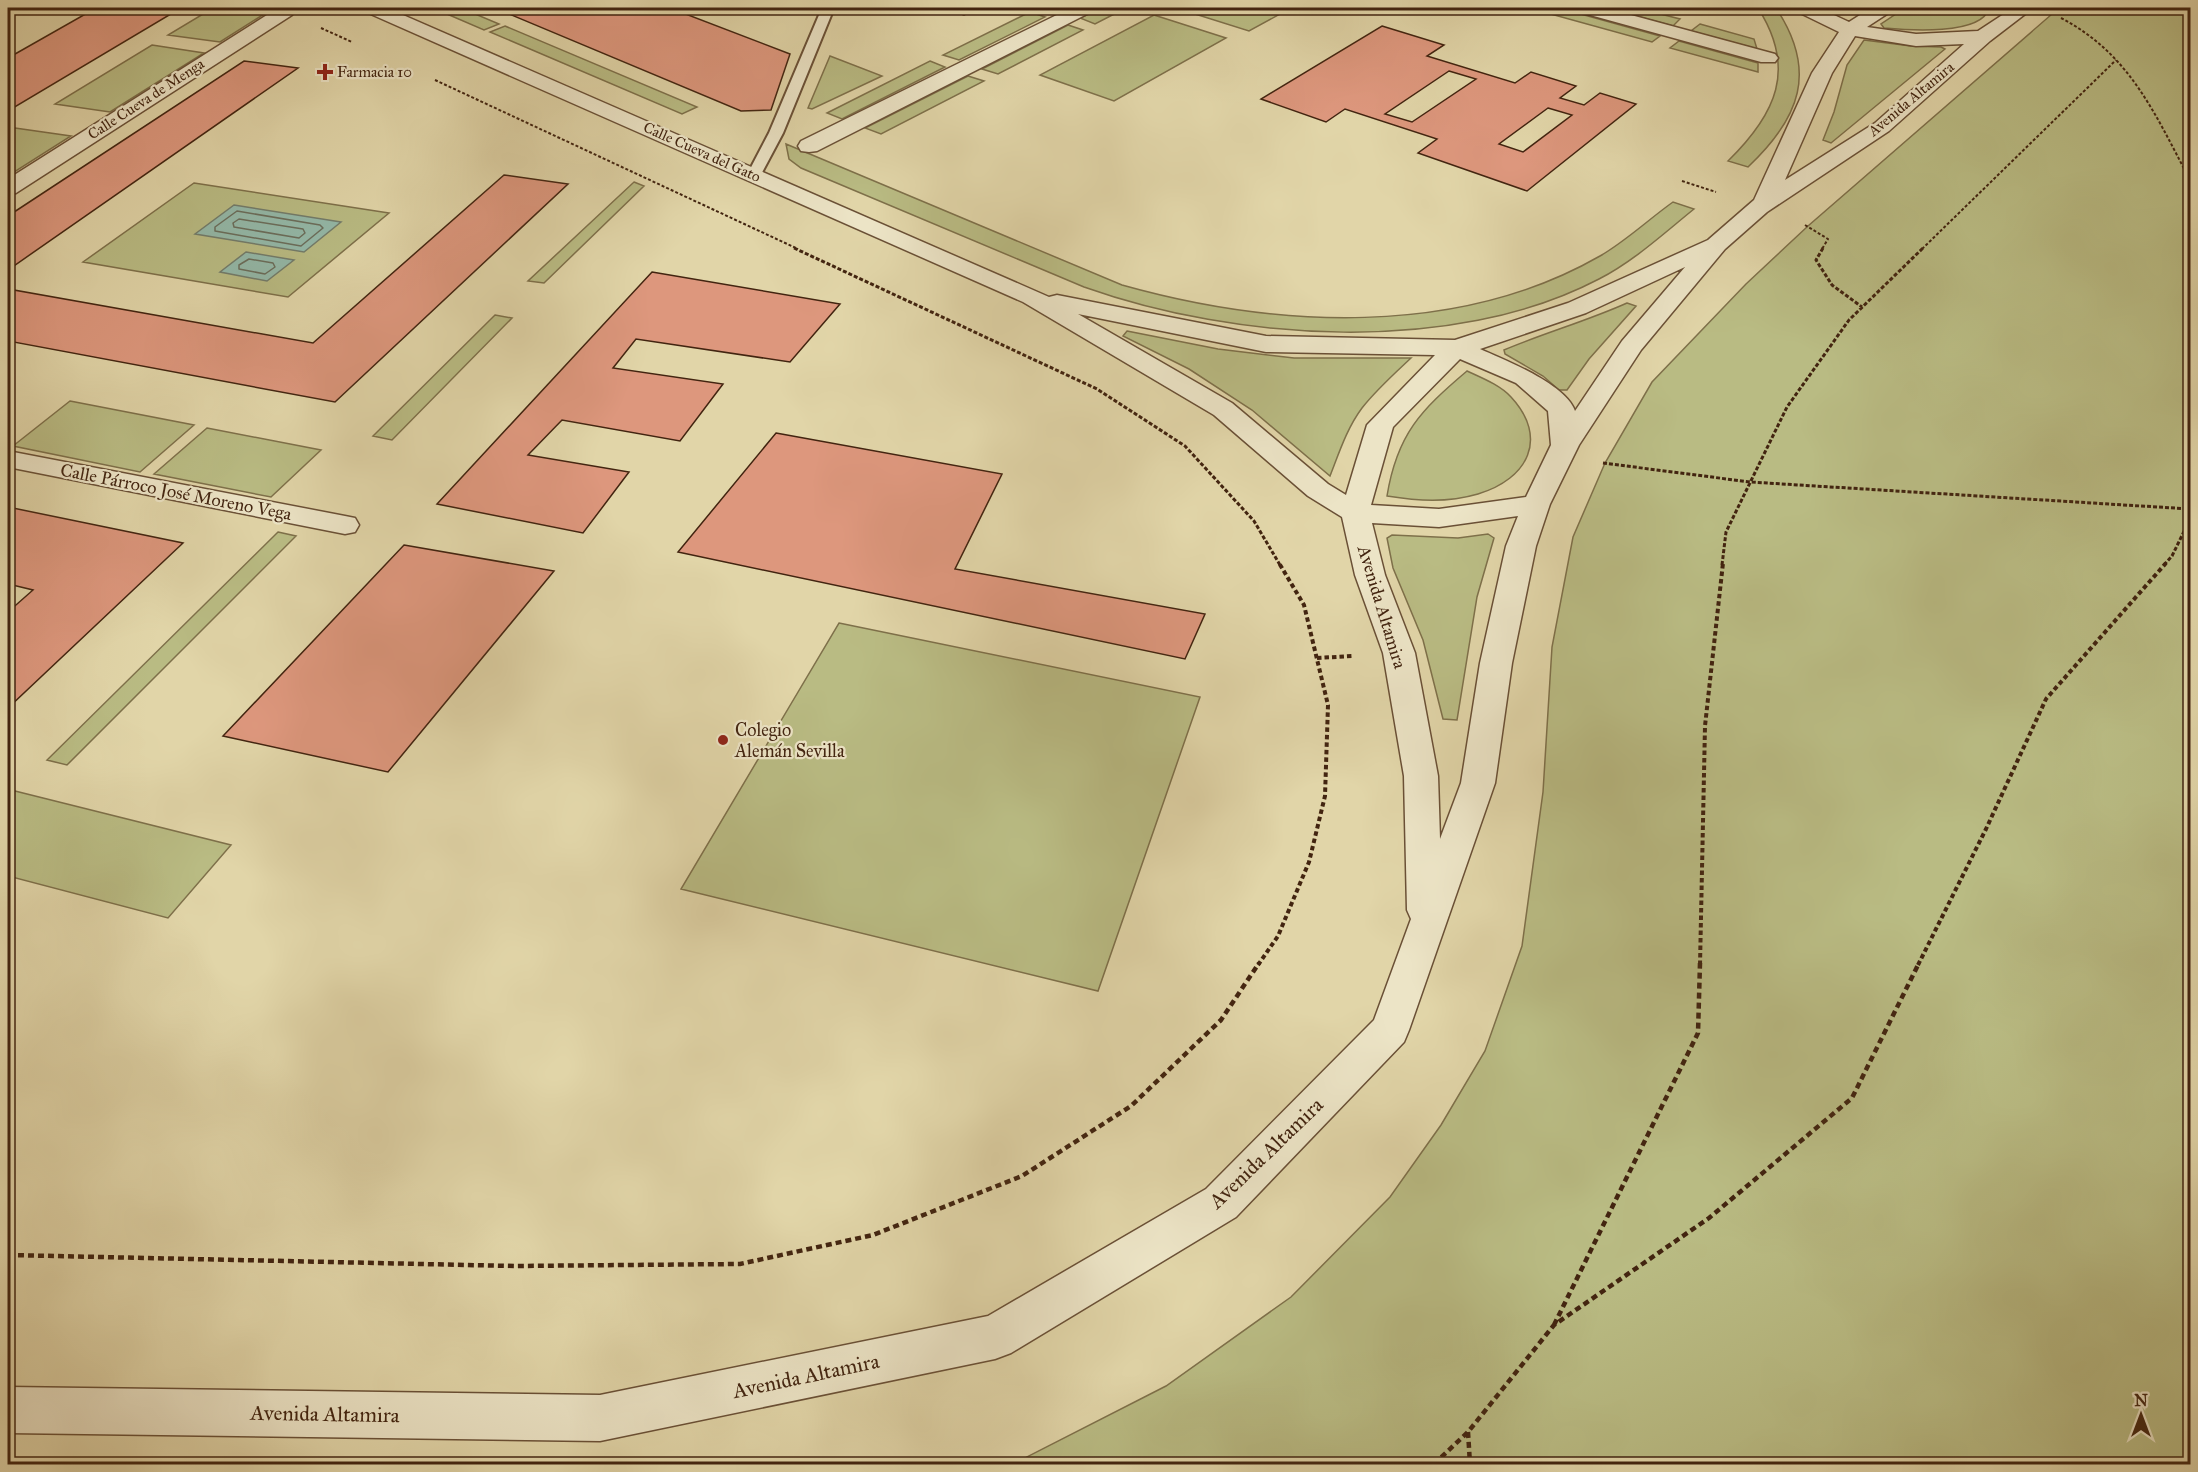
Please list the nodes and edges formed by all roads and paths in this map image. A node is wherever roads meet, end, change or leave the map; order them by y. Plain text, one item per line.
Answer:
1 (373, 8) edge
2 (828, 8) edge
3 (1084, 8) edge
4 (1586, 8) edge
5 (1805, 8) edge
6 (1883, 8) edge
7 (2015, 10) edge
8 (285, 11) joint
9 (2052, 14) dead end
10 (1850, 30) junction
11 (1983, 37) junction
12 (357, 45) dead end
13 (1768, 58) dead end
14 (2116, 60) junction
15 (432, 79) dead end
16 (809, 146) dead end
17 (754, 175) junction
18 (2190, 180) edge
19 (8, 188) edge
20 (1763, 205) junction
21 (1717, 244) junction
22 (1032, 297) junction
23 (1457, 348) junction
24 (1563, 448) junction
25 (8, 459) edge
26 (1750, 482) junction
27 (1536, 504) junction
28 (2190, 509) edge
29 (1355, 513) junction
30 (2190, 519) edge
31 (345, 525) dead end
32 (1425, 930) junction
33 (8, 1255) edge
34 (1554, 1325) junction
35 (8, 1410) edge
36 (1468, 1432) junction
37 (1434, 1464) edge
38 (1470, 1464) edge

1 - 17 street, Calle Cueva del Gato
2 - 17 lane
3 - 16 street
4 - 13 street
5 - 10 street
6 - 10 street, Avenida Altamira
7 - 11 street, Avenida Altamira
8 - 12 path
8 - 19 street, Calle Cueva de Menga
9 - 14 path
10 - 11 street
10 - 20 street, Avenida Altamira
11 - 20 street, Avenida Altamira
14 - 18 path
14 - 26 path
15 - 33 path
17 - 22 street, Calle Cueva del Gato
20 - 21 street, Avenida Altamira
21 - 23 street, Avenida Altamira
21 - 24 street, Avenida Altamira
22 - 23 street
22 - 29 street
23 - 24 street
23 - 29 street, Avenida Altamira
24 - 26 path
24 - 27 street, Avenida Altamira
25 - 31 street, Calle Párroco José Moreno Vega
26 - 28 path
26 - 34 path
27 - 29 street
27 - 32 street, Avenida Altamira
29 - 32 street, Avenida Altamira
30 - 34 path
32 - 35 street, Avenida Altamira
34 - 36 path
36 - 37 path
36 - 38 path

